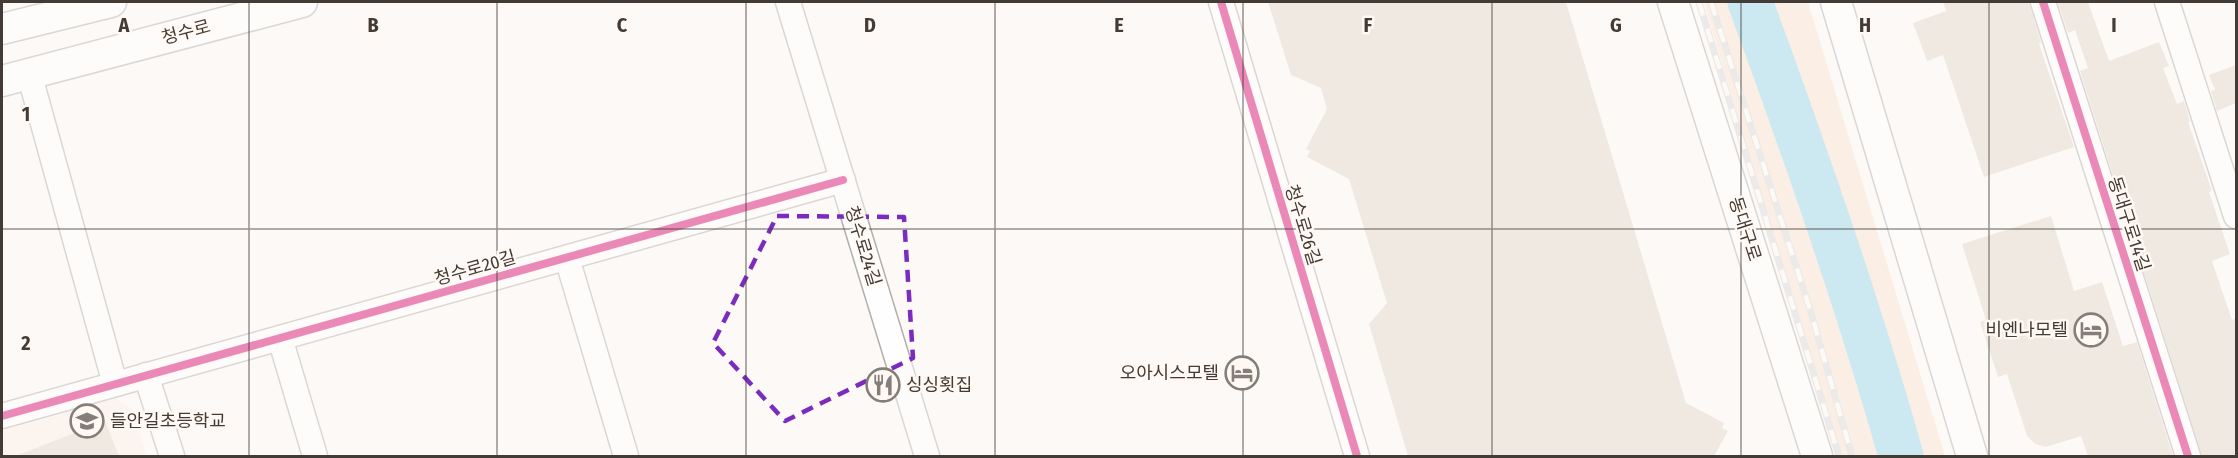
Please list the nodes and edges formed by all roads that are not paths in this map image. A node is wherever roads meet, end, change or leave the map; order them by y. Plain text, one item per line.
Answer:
1 (111, 2) edge
2 (302, 2) edge
3 (788, 2) edge
4 (1221, 2) edge
5 (1673, 2) edge
6 (1836, 2) edge
7 (2043, 2) edge
8 (2167, 2) edge
9 (2, 29) edge
10 (15, 77) edge
11 (843, 180) junction
12 (2236, 216) edge
13 (567, 258) junction
14 (280, 338) junction
15 (146, 375) junction
16 (115, 384) junction
17 (2, 416) edge
18 (1812, 453) edge
19 (172, 456) edge
20 (315, 456) edge
21 (626, 456) edge
22 (927, 456) edge
23 (1357, 456) edge
24 (1972, 456) edge
25 (2188, 456) edge

1 - 9 main road
2 - 10 main road, 청수로
3 - 11 street, 청수로24길
4 - 23 street, 청수로26길
5 - 18 main road, 동대구로
6 - 24 main road
7 - 25 street, 동대구로14길
8 - 12 street
10 - 16 street
11 - 13 street, 청수로20길
11 - 22 street, 청수로24길
13 - 14 street, 청수로20길
13 - 21 street
14 - 15 street, 청수로20길
14 - 20 street
15 - 16 street, 청수로20길
15 - 19 street
16 - 17 street, 청수로20길

